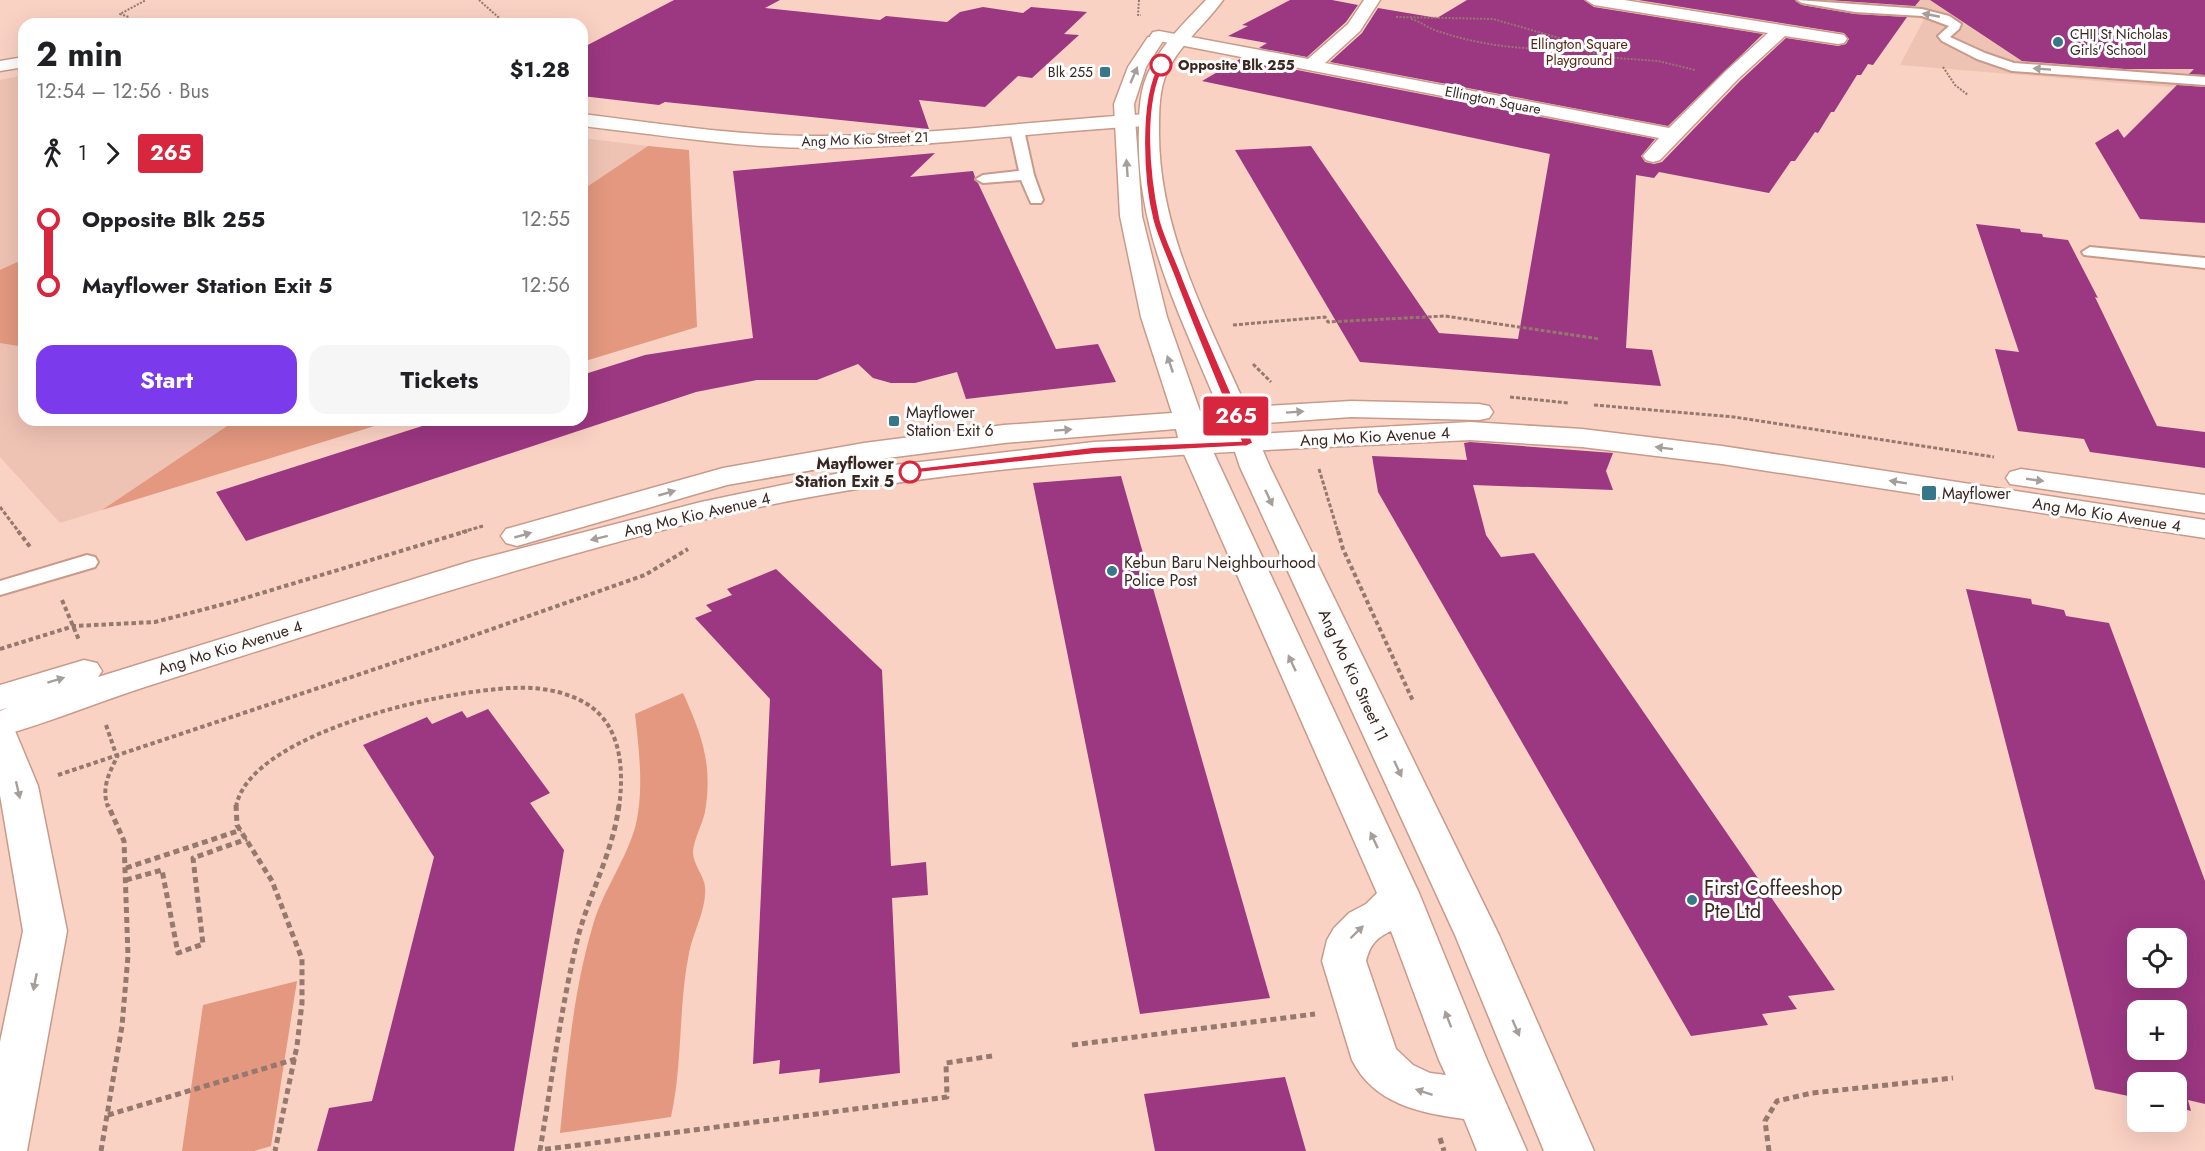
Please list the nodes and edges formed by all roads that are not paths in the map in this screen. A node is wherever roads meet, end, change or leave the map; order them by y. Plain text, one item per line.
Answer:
1 (1193, 0) edge
2 (1215, 0) edge
3 (1594, 0) edge
4 (1803, 0) edge
5 (1368, 7) edge
6 (1781, 30) junction
7 (1159, 36) junction
8 (1182, 39) junction
9 (1838, 39) dead end
10 (18, 63) edge
11 (1313, 64) junction
12 (0, 66) edge
13 (2205, 81) edge
14 (1148, 120) junction
15 (588, 121) edge
16 (1124, 121) junction
17 (1017, 130) junction
18 (1674, 135) junction
19 (1653, 156) dead end
20 (1027, 175) junction
21 (983, 179) dead end
22 (1036, 200) dead end
23 (2090, 252) dead end
24 (2205, 263) edge
25 (1242, 430) junction
26 (1191, 433) junction
27 (2205, 504) edge
28 (2205, 529) edge
29 (87, 562) dead end
30 (0, 588) edge
31 (0, 698) edge
32 (0, 724) edge
33 (0, 735) edge
34 (1398, 893) junction
35 (1482, 1101) junction
36 (2, 1151) edge
37 (1502, 1151) edge
38 (1569, 1151) edge

1 - 7 street
2 - 8 street, Ang Mo Kio Street 11
3 - 6 street
13 -> 4 lane
5 - 11 street
6 - 9 street
6 - 18 street
7 - 8 street, Ellington Square
16 -> 7 street
8 - 11 street, Ellington Square
8 - 14 street, Ang Mo Kio Street 11
10 - 12 street
11 - 18 street, Ellington Square
14 - 16 street, Ang Mo Kio Street 21
14 - 25 street, Ang Mo Kio Street 11
15 - 17 street, Ang Mo Kio Street 21
16 - 17 street, Ang Mo Kio Street 21
26 -> 16 street
17 - 20 lane
18 - 19 street
20 - 21 lane
20 - 22 lane
23 - 24 lane
25 - 26 street, Ang Mo Kio Avenue 4
25 -> 27 street, Ang Mo Kio Avenue 4
28 -> 25 street, Ang Mo Kio Avenue 4
25 -> 38 street, Ang Mo Kio Street 11
31 -> 26 street, Ang Mo Kio Avenue 4
26 -> 32 street, Ang Mo Kio Avenue 4
34 -> 26 street
29 - 30 lane
33 -> 36 street
35 -> 34 street
35 -> 34 street
35 - 37 street

